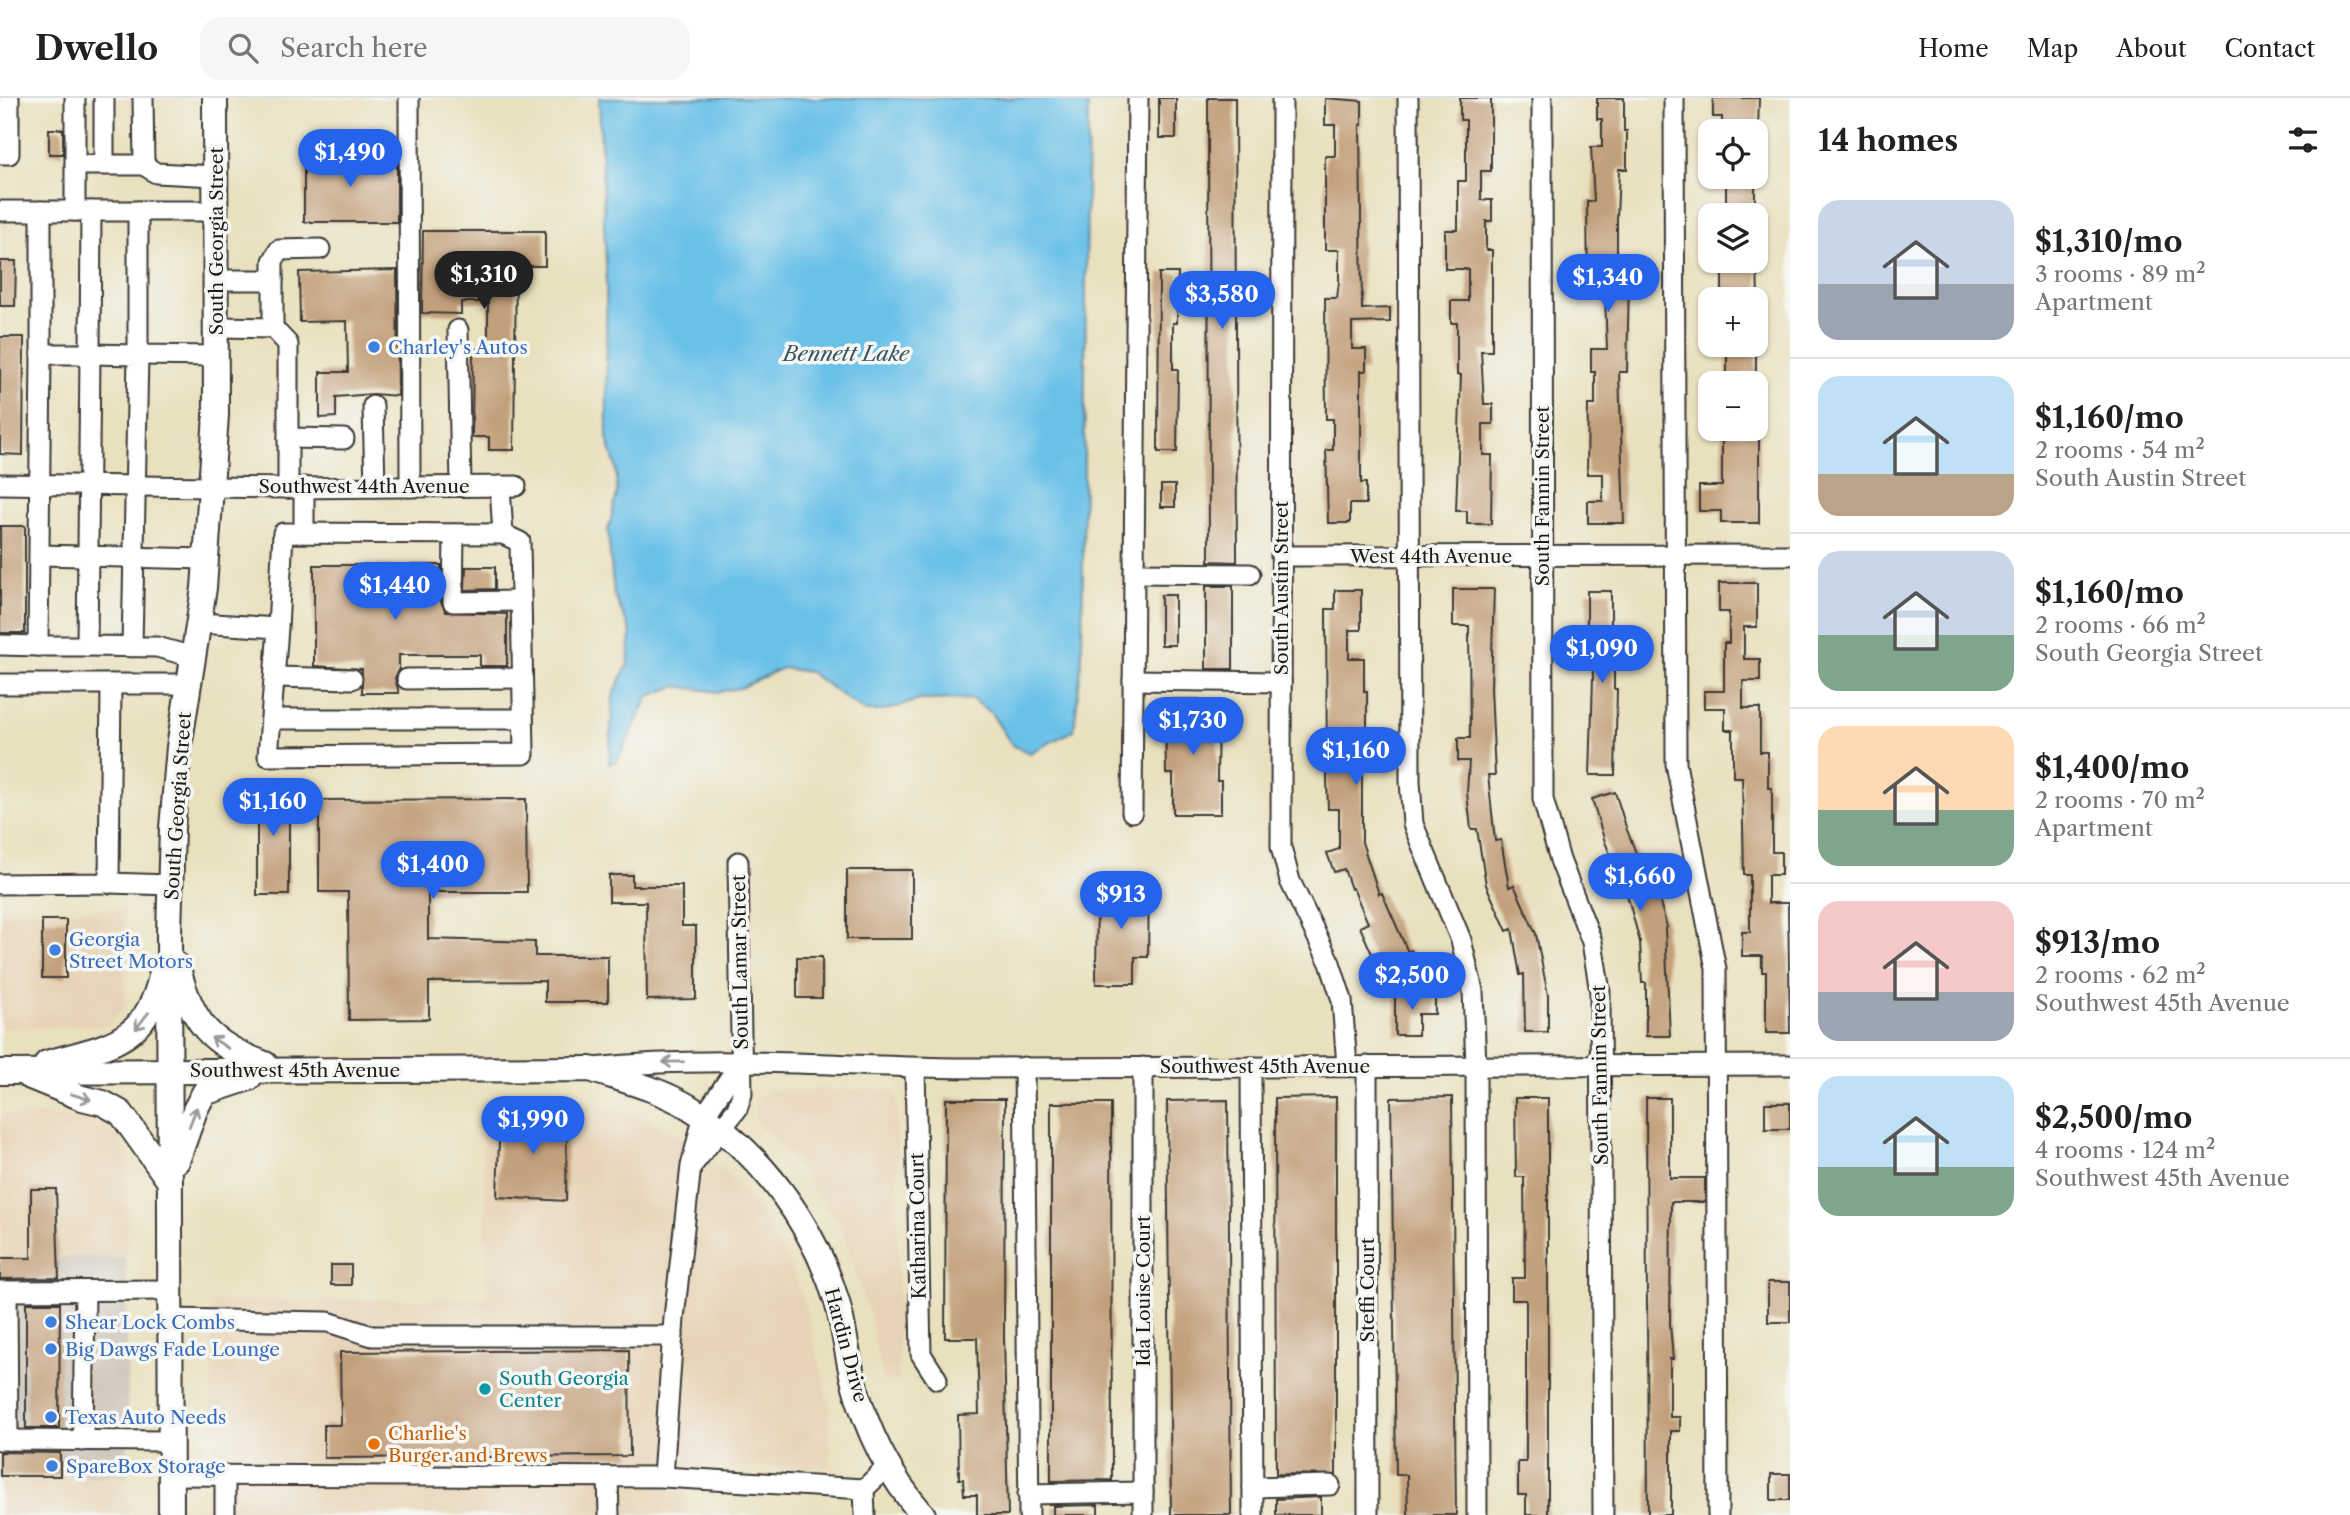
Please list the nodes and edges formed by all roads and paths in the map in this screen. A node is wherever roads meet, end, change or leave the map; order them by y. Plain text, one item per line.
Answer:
1 (9, 98) edge
2 (75, 98) edge
3 (104, 98) edge
4 (143, 98) edge
5 (215, 98) edge
6 (409, 98) edge
7 (1138, 98) edge
8 (1282, 98) edge
9 (1408, 98) edge
10 (1542, 98) edge
11 (1674, 98) edge
12 (0, 154) edge
13 (104, 164) junction
14 (75, 165) junction
15 (145, 165) junction
16 (215, 176) junction
17 (0, 211) edge
18 (41, 211) junction
19 (83, 211) junction
20 (138, 211) junction
21 (216, 211) junction
22 (320, 249) dead end
23 (216, 280) junction
24 (273, 280) junction
25 (216, 327) junction
26 (273, 328) junction
27 (458, 330) dead end
28 (41, 354) junction
29 (90, 354) junction
30 (138, 355) junction
31 (216, 356) junction
32 (373, 406) dead end
33 (288, 438) junction
34 (344, 439) dead end
35 (0, 484) edge
36 (90, 484) junction
37 (137, 484) junction
38 (39, 486) junction
39 (212, 486) junction
40 (461, 486) junction
41 (375, 487) junction
42 (410, 487) junction
43 (296, 488) junction
44 (304, 533) junction
45 (454, 534) junction
46 (503, 534) junction
47 (40, 555) junction
48 (1790, 555) edge
49 (88, 556) junction
50 (1281, 556) junction
51 (1410, 556) junction
52 (1543, 556) junction
53 (1674, 556) junction
54 (133, 557) junction
55 (206, 559) junction
56 (1134, 573) junction
57 (1250, 574) dead end
58 (521, 601) junction
59 (199, 623) junction
60 (278, 628) junction
61 (0, 645) edge
62 (38, 646) junction
63 (88, 646) junction
64 (132, 647) junction
65 (193, 657) junction
66 (276, 677) junction
67 (523, 678) junction
68 (352, 679) dead end
69 (407, 679) dead end
70 (1133, 680) junction
71 (1281, 682) junction
72 (0, 684) edge
73 (111, 684) junction
74 (189, 684) junction
75 (271, 719) junction
76 (523, 719) junction
77 (1132, 811) dead end
78 (738, 862) dead end
79 (109, 883) junction
80 (0, 884) edge
81 (171, 885) junction
82 (169, 933) junction
83 (741, 1061) junction
84 (800, 1063) junction
85 (1601, 1065) junction
86 (1718, 1065) junction
87 (1790, 1065) edge
88 (1347, 1066) junction
89 (1367, 1066) junction
90 (1476, 1066) junction
91 (1143, 1067) junction
92 (1251, 1067) junction
93 (915, 1068) junction
94 (1024, 1068) junction
95 (282, 1069) junction
96 (590, 1069) junction
97 (170, 1070) junction
98 (9, 1072) edge
99 (742, 1094) junction
100 (712, 1124) junction
101 (170, 1182) junction
102 (170, 1290) junction
103 (3, 1291) edge
104 (85, 1291) junction
105 (171, 1319) junction
106 (673, 1336) junction
107 (937, 1379) dead end
108 (4, 1440) edge
109 (83, 1441) junction
110 (171, 1441) junction
111 (888, 1466) junction
112 (171, 1475) junction
113 (225, 1475) junction
114 (608, 1476) junction
115 (663, 1477) junction
116 (1331, 1485) dead end
117 (1253, 1487) junction
118 (864, 1489) junction
119 (1143, 1492) junction
120 (1028, 1493) junction
121 (171, 1515) edge
122 (225, 1515) edge
123 (609, 1515) edge
124 (865, 1515) edge
125 (923, 1515) edge
126 (1029, 1515) edge
127 (1143, 1515) edge
128 (1254, 1515) edge
129 (1367, 1515) edge
130 (1477, 1515) edge
131 (1602, 1515) edge
132 (1718, 1515) edge

1 - 12 street
2 - 14 street
3 - 13 street
4 - 15 street
5 - 16 main road, South Georgia Street
6 - 42 street
7 - 56 street
8 - 50 street, South Austin Street
9 - 51 street
10 - 52 street, South Fannin Street
11 - 53 street
13 - 14 street
13 - 15 street
14 - 19 street
15 - 16 street
16 - 21 main road, South Georgia Street
17 - 18 street
18 - 19 street
18 - 28 street
19 - 20 street
19 - 29 street
20 - 21 street
20 - 30 street
21 - 23 main road, South Georgia Street
22 - 24 street
23 - 24 street
23 - 25 main road, South Georgia Street
24 - 26 street
25 - 26 street
25 - 31 main road, South Georgia Street
26 - 33 street
27 - 40 street
28 - 29 street
28 - 38 street
29 - 30 street
29 - 36 street
30 - 31 street
30 - 37 street
31 - 39 main road, South Georgia Street
32 - 41 street
33 - 34 street
33 - 43 street
35 - 38 street, Southwest 44th Avenue
36 - 37 street, Southwest 44th Avenue
36 - 38 street, Southwest 44th Avenue
36 - 49 street
37 - 39 street, Southwest 44th Avenue
37 - 54 street
38 - 47 street
39 - 43 street, Southwest 44th Avenue
39 - 55 main road, South Georgia Street
40 - 42 street, Southwest 44th Avenue
40 - 46 street, Southwest 44th Avenue
41 - 42 street, Southwest 44th Avenue
41 - 43 street, Southwest 44th Avenue
43 - 44 street
44 - 45 street
44 - 60 street
45 - 46 street
45 - 58 street
46 - 58 street
47 - 49 street
47 - 62 street
48 - 53 street, West 44th Avenue
49 - 54 street
49 - 63 street
50 - 51 street, West 44th Avenue
50 - 71 street, South Austin Street
51 - 52 street, West 44th Avenue
51 - 90 street
52 - 53 street, West 44th Avenue
52 - 85 street, South Fannin Street
53 - 86 street
54 - 55 street
54 - 64 street
55 - 59 main road, South Georgia Street
56 - 57 street
56 - 70 street
58 - 67 street
59 - 60 street
59 - 65 main road, South Georgia Street
60 - 66 street
61 - 62 street
62 - 63 street
63 - 64 street
64 - 65 street
65 - 74 main road, South Georgia Street
66 - 68 street
66 - 75 street
67 - 69 street
67 - 76 street
70 - 71 street
70 - 77 street
71 - 88 street, South Austin Street
72 - 73 street
73 - 74 street
73 - 79 street
74 - 81 main road, South Georgia Street
75 - 76 street
75 - 76 street
78 - 83 street, South Lamar Street
79 - 80 street
79 - 81 street
81 - 82 main road, South Georgia Street
95 -> 82 main road
82 - 97 main road, South Georgia Street
82 -> 98 main road
83 - 84 street, Southwest 45th Avenue
83 -> 96 street, Southwest 45th Avenue
83 - 99 street, South Lamar Street
83 - 100 street
84 - 93 street, Southwest 45th Avenue
84 - 99 street
85 - 86 street, Southwest 45th Avenue
85 - 90 street, Southwest 45th Avenue
85 - 131 street, South Fannin Street
86 - 87 street, Southwest 45th Avenue
86 - 132 street
88 - 89 street, Southwest 45th Avenue
88 - 92 street, Southwest 45th Avenue
89 - 90 street, Southwest 45th Avenue
89 - 129 street, Steffi Court
90 - 130 street
91 - 92 street, Southwest 45th Avenue
91 - 94 street, Southwest 45th Avenue
91 - 119 street, Ida Louise Court
92 - 117 street
93 - 94 street, Southwest 45th Avenue
93 - 107 street, Katharina Court
94 - 120 street
95 - 96 main road, Southwest 45th Avenue
95 - 97 main road, Southwest 45th Avenue
101 -> 95 main road
96 - 100 main road, Hardin Drive
97 - 98 main road, Southwest 45th Avenue
97 - 101 main road, South Georgia Street
98 -> 101 main road
99 - 100 street
100 - 106 street
100 - 111 main road, Hardin Drive
101 - 102 main road, South Georgia Street
102 - 104 street
102 - 105 main road, South Georgia Street
103 - 104 street
103 - 108 street
104 - 109 street
105 - 106 street
105 - 110 main road, South Georgia Street
106 - 115 street
108 - 109 street
109 - 110 street
110 - 112 main road, South Georgia Street
111 - 118 street
111 - 125 main road, Hardin Drive
112 - 113 street
112 - 121 main road, South Georgia Street
113 - 114 street
113 - 122 street
114 - 115 street
114 - 123 street
115 - 118 street
116 - 117 street
117 - 128 street
118 - 124 street
119 - 120 street
119 - 127 street, Ida Louise Court
120 - 126 street

